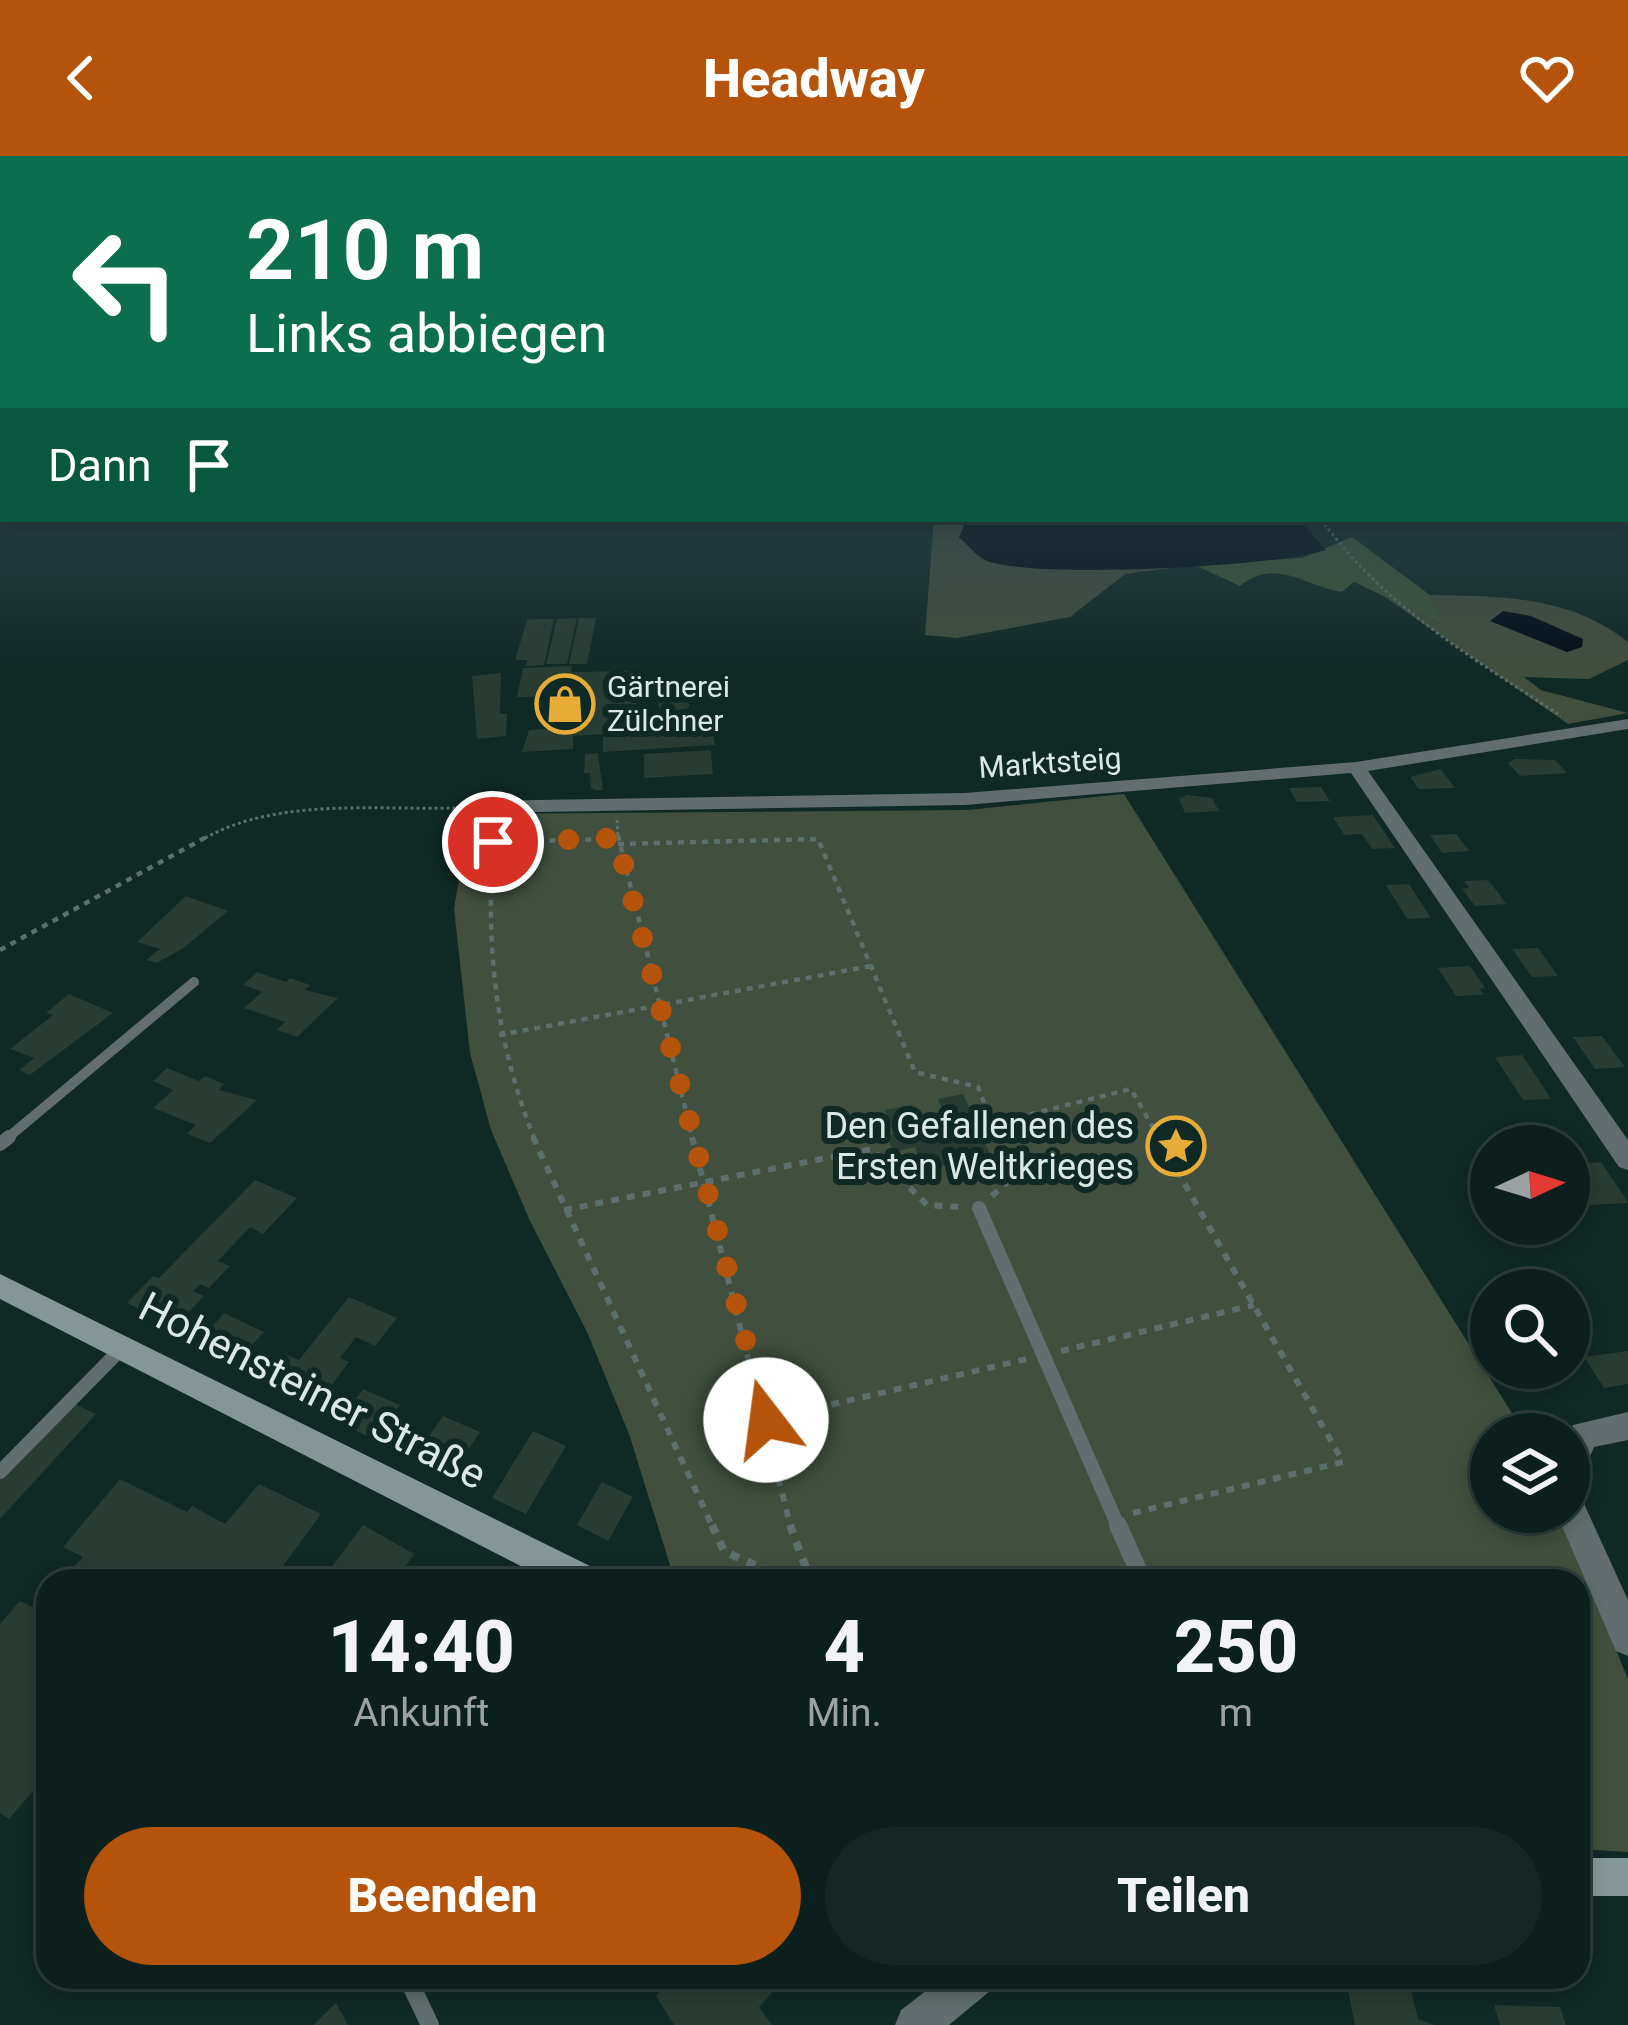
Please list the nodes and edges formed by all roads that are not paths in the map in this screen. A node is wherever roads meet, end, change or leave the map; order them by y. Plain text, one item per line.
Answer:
1 (1628, 724) edge
2 (1356, 767) junction
3 (472, 807) road end
4 (194, 982) dead end
5 (0, 1144) edge
6 (1628, 1160) edge
7 (979, 1208) road end
8 (0, 1286) edge
9 (122, 1348) junction
10 (1628, 1426) edge
11 (1590, 1434) edge
12 (0, 1472) edge
13 (1581, 1533) edge
14 (560, 1569) edge
15 (1138, 1569) edge
16 (1628, 1639) edge
17 (1590, 1877) edge
18 (1628, 1877) edge
19 (413, 1989) edge
20 (961, 1989) edge
21 (430, 2025) edge
22 (916, 2025) edge

1 - 2 street, Marktsteig
2 - 3 street, Marktsteig
2 - 6 street
4 - 5 lane
7 - 15 lane
8 - 9 main road, Hohensteiner Straße
9 - 12 lane
9 - 14 main road, Hohensteiner Straße
10 - 11 street
13 - 16 street
17 - 18 main road
19 - 21 lane
20 - 22 street

